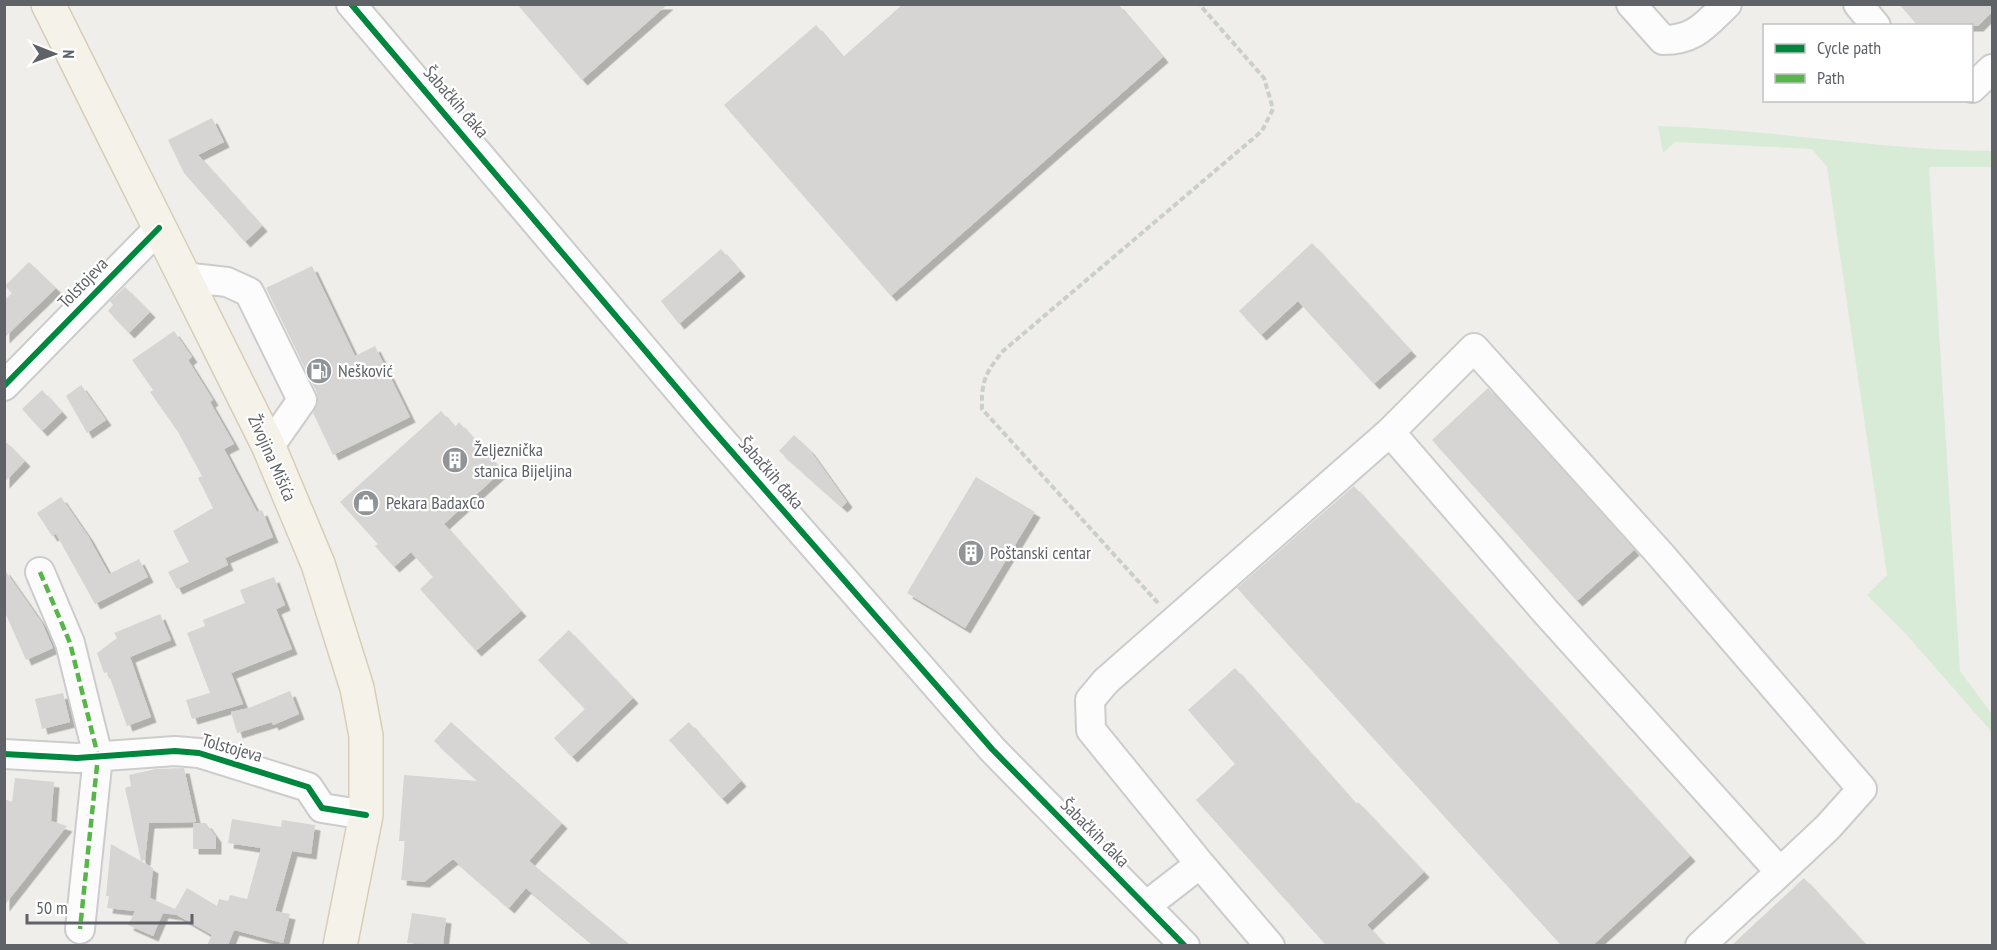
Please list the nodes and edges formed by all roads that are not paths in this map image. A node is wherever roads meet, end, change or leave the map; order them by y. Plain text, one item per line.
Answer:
1 (48, 4) edge
2 (351, 4) edge
3 (1631, 4) edge
4 (1727, 4) edge
5 (1858, 4) edge
6 (1874, 24) edge
7 (1992, 69) edge
8 (1973, 86) edge
9 (159, 228) junction
10 (183, 277) junction
11 (4, 386) edge
12 (1390, 432) junction
13 (269, 447) junction
14 (40, 572) dead end
15 (4, 754) edge
16 (98, 756) junction
17 (366, 816) junction
18 (1200, 864) junction
19 (1780, 872) junction
20 (1147, 905) junction
21 (80, 929) dead end
22 (340, 945) edge
23 (1185, 945) edge
24 (1270, 945) edge
25 (1700, 945) edge

1 - 9 main road, Živojina Mišića
2 - 20 street, Šabačkih đaka
3 - 4 street
5 - 6 street
7 - 8 street
9 - 10 main road, Živojina Mišića
9 - 11 street, Tolstojeva
10 - 13 main road, Živojina Mišića
10 - 13 street
12 - 18 street
12 - 19 street
12 - 19 street
13 - 17 main road, Živojina Mišića
14 - 16 street
15 - 16 street, Tolstojeva
16 - 17 street, Tolstojeva
16 - 21 street
17 - 22 main road, Živojina Mišića
18 - 20 street
18 - 24 street
19 - 25 street
20 - 23 street, Šabačkih đaka

